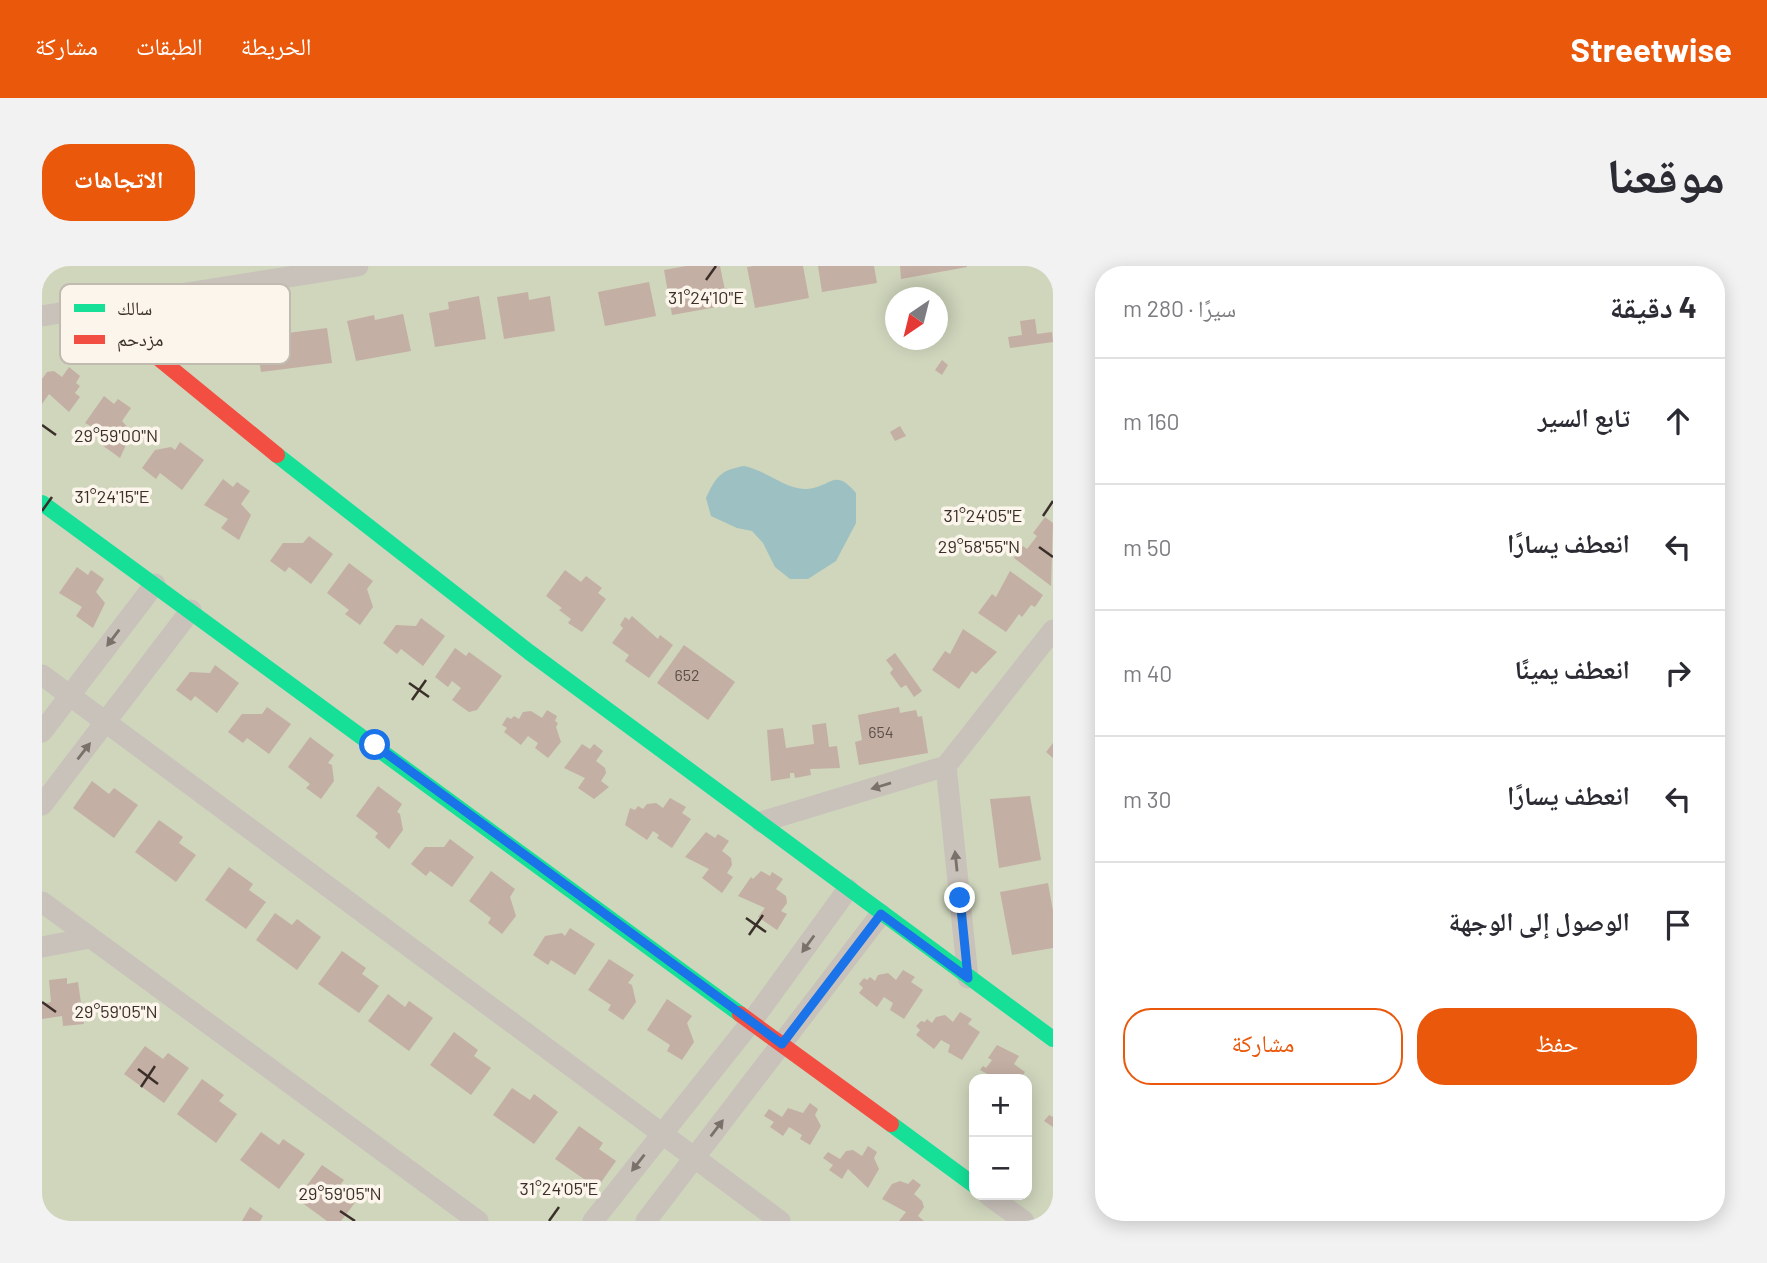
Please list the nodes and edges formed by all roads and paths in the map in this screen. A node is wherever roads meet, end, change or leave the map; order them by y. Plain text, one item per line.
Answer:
1 (358, 266) edge
2 (243, 284) edge
3 (60, 313) edge
4 (42, 316) edge
5 (165, 364) edge
6 (42, 503) edge
7 (155, 583) junction
8 (191, 610) junction
9 (1053, 630) edge
10 (42, 675) edge
11 (70, 695) junction
12 (106, 722) junction
13 (42, 732) edge
14 (946, 766) junction
15 (42, 805) edge
16 (761, 822) junction
17 (848, 889) junction
18 (42, 902) edge
19 (881, 914) junction
20 (90, 938) junction
21 (42, 947) edge
22 (968, 978) junction
23 (751, 1021) junction
24 (1053, 1039) edge
25 (782, 1044) junction
26 (661, 1133) junction
27 (694, 1157) junction
28 (969, 1181) edge
29 (995, 1200) edge
30 (474, 1219) edge
31 (593, 1221) edge
32 (646, 1221) edge
33 (780, 1221) edge
34 (1024, 1221) edge

1 - 2 street
3 - 4 street
5 - 16 street
6 - 7 street
7 - 8 street
7 -> 11 street
8 - 12 street
8 - 23 street
9 - 14 street
10 - 11 street
11 - 12 street
11 - 13 street
15 -> 12 street
12 - 26 street
14 -> 16 street
22 -> 14 street
16 - 17 street
17 - 19 street
17 -> 23 street
18 - 20 street
19 - 22 street
19 - 25 street
20 - 21 street
20 - 30 street
22 - 24 street
23 - 25 street
23 - 26 street
27 -> 25 street
25 - 28 street
26 - 27 street
26 -> 31 street
27 - 32 street
27 - 33 street
29 - 34 street

